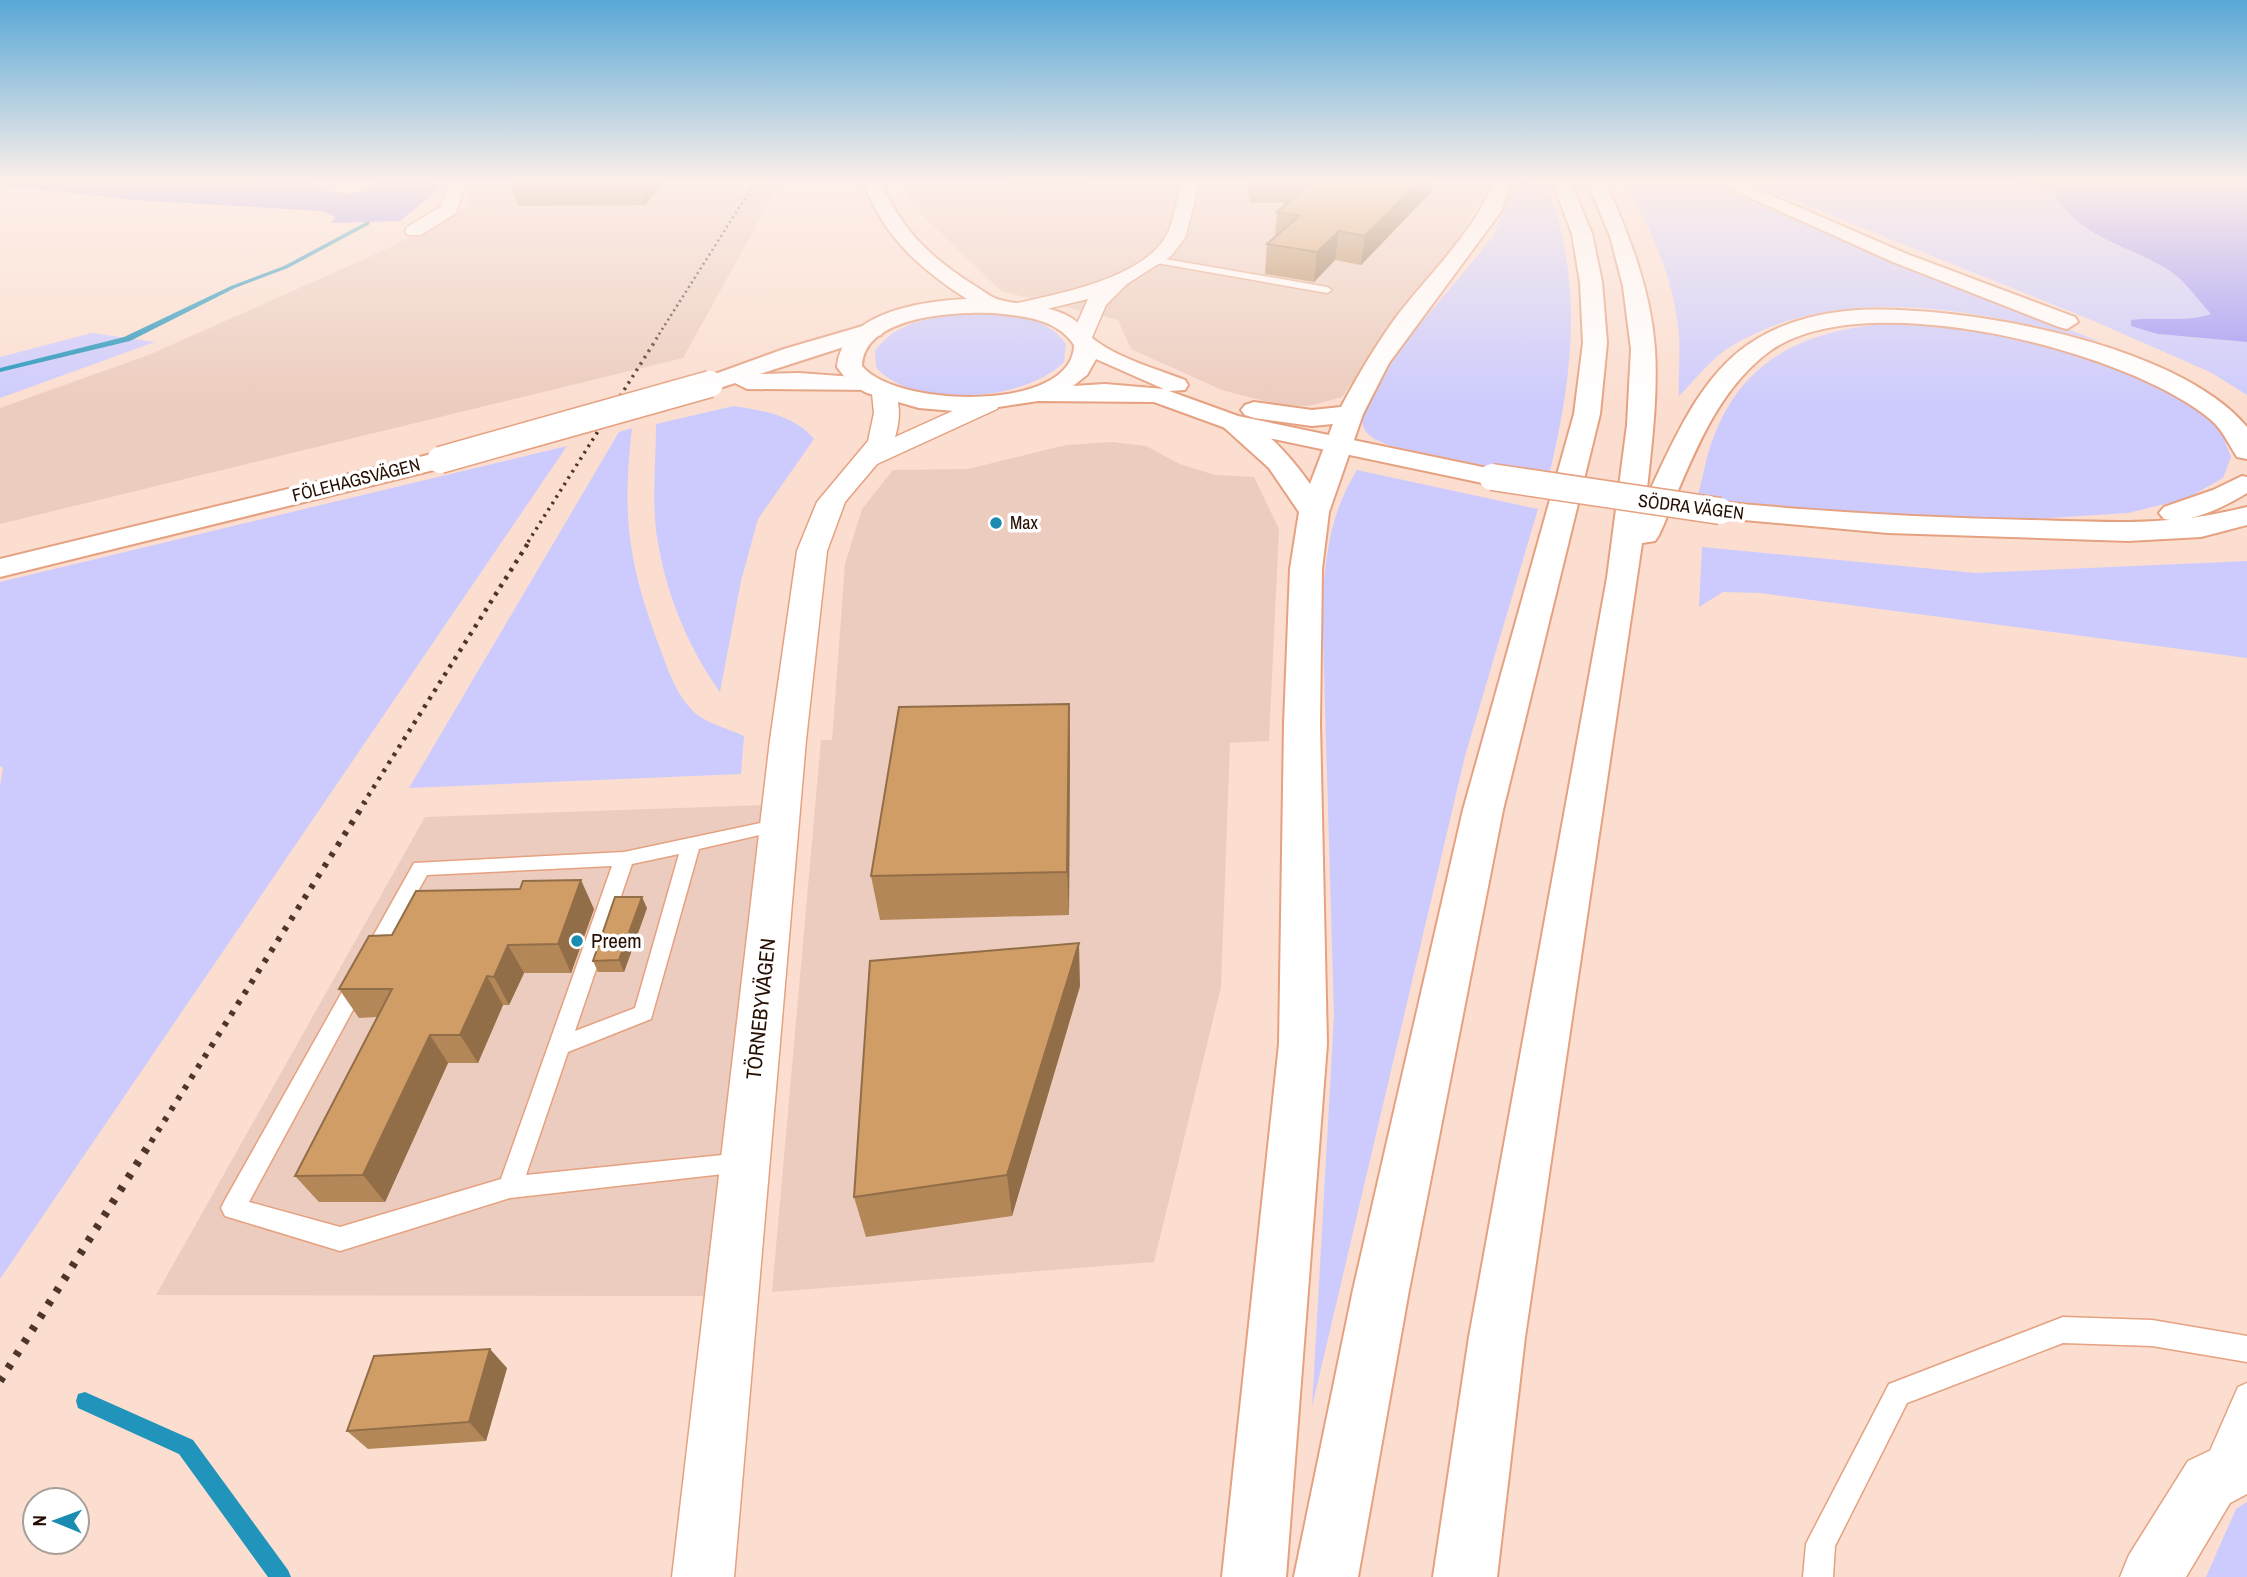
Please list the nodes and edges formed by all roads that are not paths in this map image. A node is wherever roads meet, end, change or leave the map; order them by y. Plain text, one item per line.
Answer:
1 (892, 255) edge
2 (921, 255) edge
3 (1159, 255) edge
4 (1457, 255) edge
5 (1586, 255) edge
6 (1625, 255) edge
7 (1892, 255) edge
8 (1154, 260) junction
9 (1128, 274) junction
10 (1327, 290) dead end
11 (993, 306) junction
12 (1022, 309) junction
13 (914, 314) junction
14 (873, 330) junction
15 (1084, 341) junction
16 (868, 383) junction
17 (710, 384) junction
18 (1029, 396) junction
19 (988, 404) junction
20 (2247, 411) edge
21 (1350, 414) junction
22 (1243, 416) junction
23 (1339, 443) junction
24 (2247, 451) edge
25 (869, 458) junction
26 (2245, 479) edge
27 (1314, 512) junction
28 (2247, 516) edge
29 (2048, 530) junction
30 (0, 568) edge
31 (1623, 578) junction
32 (779, 825) junction
33 (691, 844) junction
34 (624, 859) junction
35 (559, 1046) junction
36 (746, 1164) junction
37 (510, 1187) junction
38 (2247, 1349) edge
39 (2247, 1396) edge
40 (2228, 1472) edge
41 (703, 1577) edge
42 (1254, 1577) edge
43 (1326, 1577) edge
44 (1465, 1577) edge
45 (1818, 1577) edge
46 (2151, 1577) edge

1 - 13 main road
2 - 11 main road
3 - 8 street
4 - 21 main road
5 - 43 main road
6 - 31 main road
7 - 20 main road
8 - 9 street
8 - 10 lane
9 - 12 street
9 - 15 street
11 - 12 main road, SÖDRA VÄGEN
11 - 13 main road, FÖLEHAGSVÄGEN
12 - 15 main road, SÖDRA VÄGEN
13 - 14 main road, FÖLEHAGSVÄGEN
14 - 16 main road
14 - 17 main road, FÖLEHAGSVÄGEN
15 - 18 main road
15 - 22 main road, SÖDRA VÄGEN
16 - 17 main road, FÖLEHAGSVÄGEN
16 - 19 main road, FÖLEHAGSVÄGEN
16 - 25 street, TÖRNEBYVÄGEN
17 - 30 main road, FÖLEHAGSVÄGEN, bridge
18 - 19 main road, FÖLEHAGSVÄGEN
18 - 22 main road, SÖDRA VÄGEN
19 - 25 street, TÖRNEBYVÄGEN
21 - 22 main road
21 - 23 main road
22 - 23 main road, SÖDRA VÄGEN
22 - 27 main road
23 - 27 main road
23 - 29 main road, SÖDRA VÄGEN, bridge
24 - 31 main road
25 - 32 street, TÖRNEBYVÄGEN
26 - 29 main road, SÖDRA VÄGEN
27 - 42 main road
28 - 29 main road, SÖDRA VÄGEN
31 - 44 main road
32 - 33 lane
32 - 36 street, TÖRNEBYVÄGEN
33 - 34 lane
33 - 35 lane
34 - 35 lane
34 - 37 lane
35 - 37 lane
36 - 37 lane
36 - 41 street, TÖRNEBYVÄGEN
38 - 45 lane
39 - 40 lane
40 - 46 street

